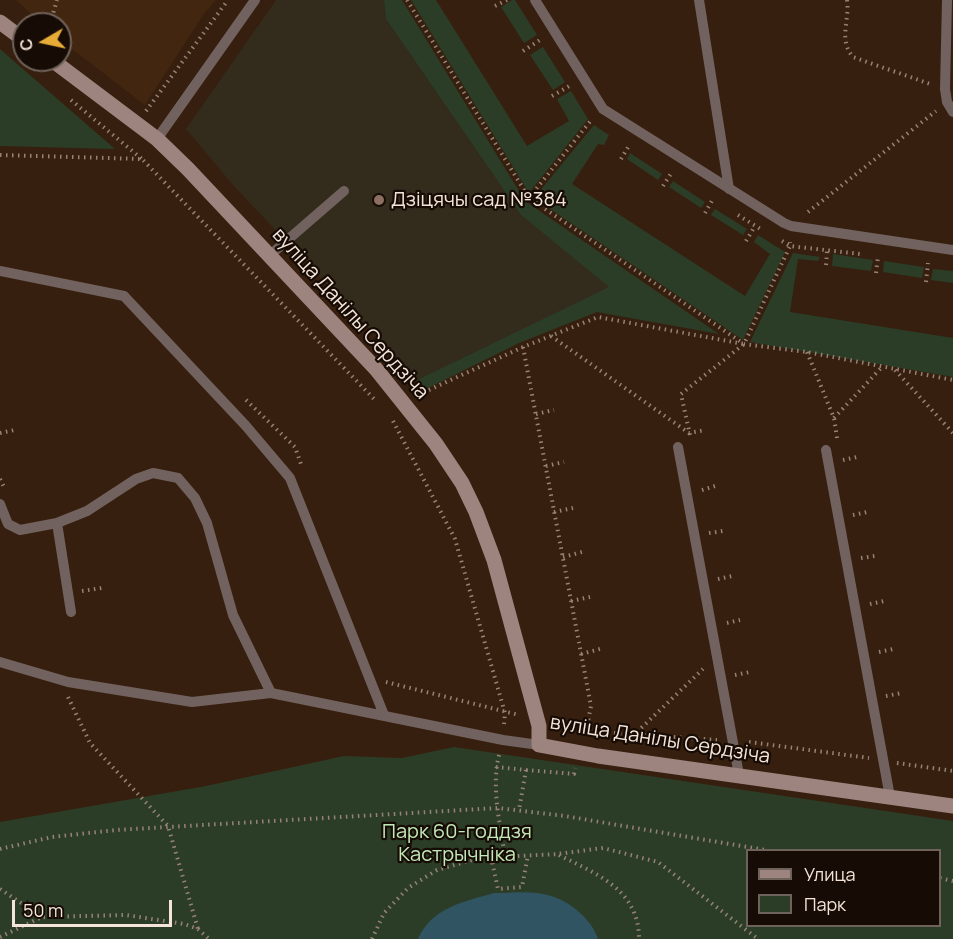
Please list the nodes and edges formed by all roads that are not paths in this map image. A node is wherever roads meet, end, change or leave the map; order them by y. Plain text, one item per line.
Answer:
1 (255, 0) edge
2 (535, 0) edge
3 (699, 0) edge
4 (947, 0) edge
5 (70, 72) edge
6 (950, 107) edge
7 (162, 133) junction
8 (729, 189) junction
9 (344, 191) dead end
10 (953, 250) edge
11 (269, 256) junction
12 (0, 270) edge
13 (678, 447) dead end
14 (826, 450) dead end
15 (0, 504) edge
16 (57, 523) junction
17 (71, 612) dead end
18 (0, 662) edge
19 (271, 693) junction
20 (384, 715) junction
21 (538, 745) junction
22 (739, 775) junction
23 (890, 797) junction
24 (953, 806) edge

1 - 7 lane
2 - 8 lane
3 - 8 lane
4 - 6 lane
5 - 7 street, вуліца Данілы Сердзіча
7 - 11 street, вуліца Данілы Сердзіча
8 - 10 lane
9 - 11 lane
11 - 21 street, вуліца Данілы Сердзіча
12 - 20 lane
13 - 22 lane
14 - 23 lane
15 - 16 lane
16 - 17 lane
16 - 19 lane
18 - 19 lane
19 - 20 lane
20 - 21 lane
21 - 22 street, вуліца Данілы Сердзіча
22 - 23 street, вуліца Данілы Сердзіча
23 - 24 street, вуліца Данілы Сердзіча

